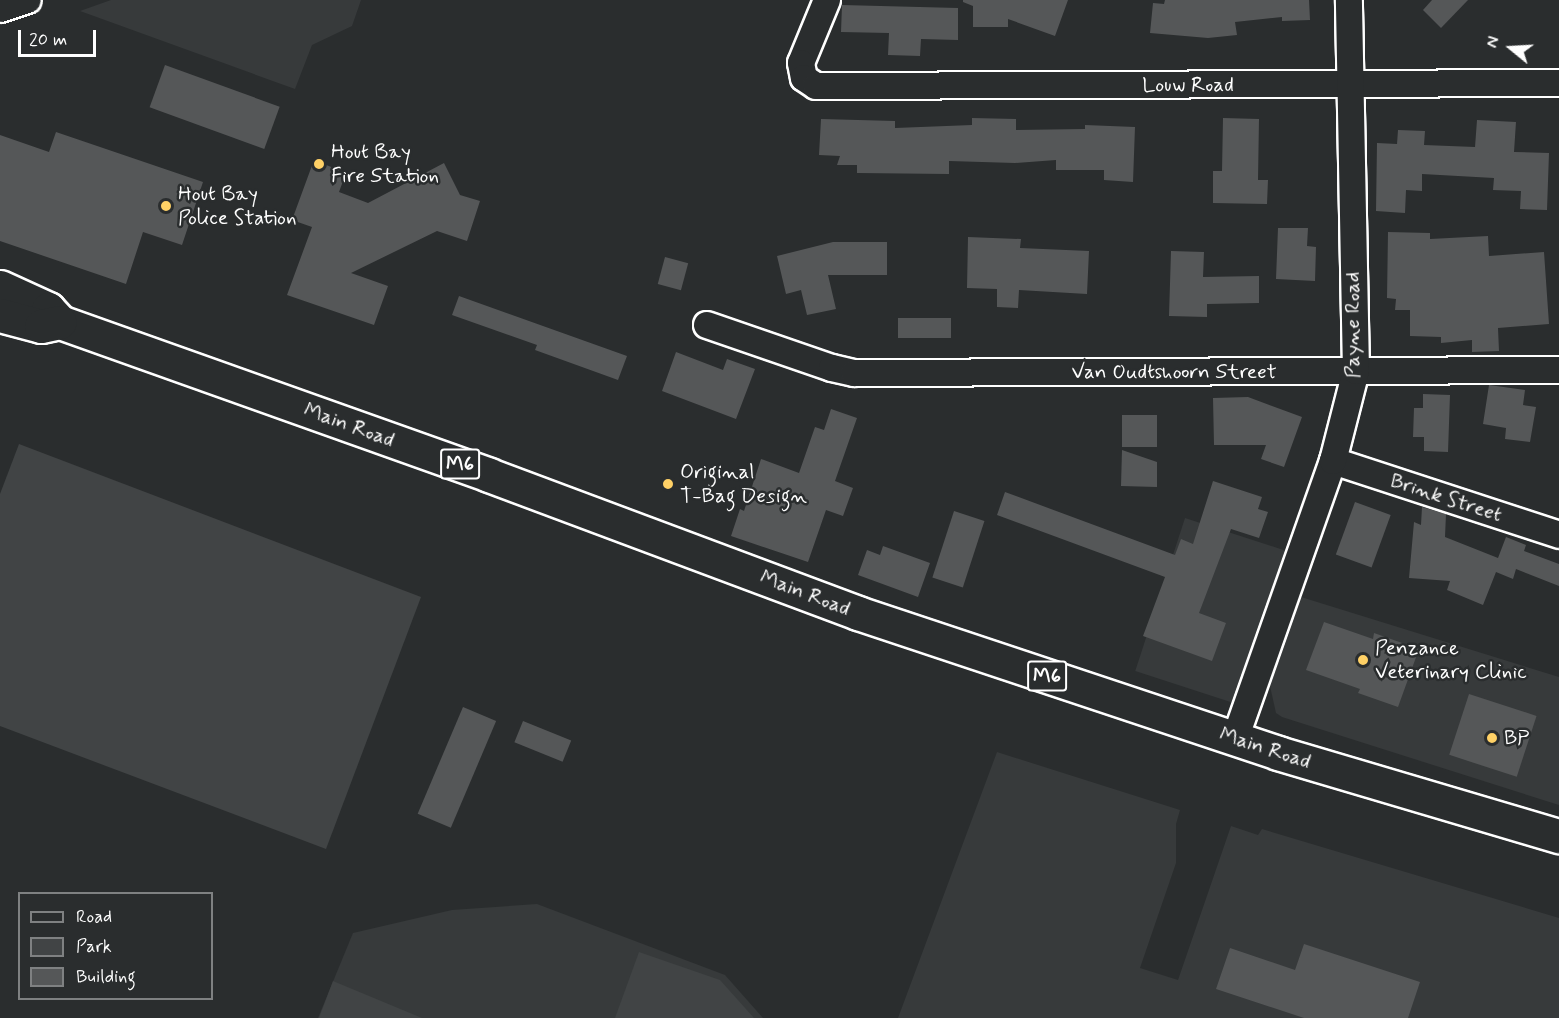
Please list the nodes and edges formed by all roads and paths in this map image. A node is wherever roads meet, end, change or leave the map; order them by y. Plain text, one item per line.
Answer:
1 (27, 0) edge
2 (827, 0) edge
3 (1349, 0) edge
4 (0, 9) edge
5 (1559, 83) edge
6 (1350, 84) junction
7 (0, 287) edge
8 (0, 315) edge
9 (60, 322) junction
10 (707, 325) dead end
11 (1559, 370) edge
12 (1356, 371) junction
13 (1333, 461) junction
14 (1559, 535) edge
15 (1235, 739) junction
16 (1559, 836) edge

1 - 4 street
2 - 6 street, Louw Road
3 - 6 street, Payne Road
5 - 6 street, Louw Road
6 - 12 street, Payne Road
7 - 9 main road, Main Road / M6
8 - 9 main road, Main Road / M6
9 - 15 main road, Main Road / M6
10 - 12 street, Van Oudtshoorn Street
11 - 12 street, Van Oudtshoorn Street
12 - 13 street, Payne Road
13 - 14 street, Brink Street
13 - 15 street, Payne Road
15 - 16 main road, Main Road / M6

